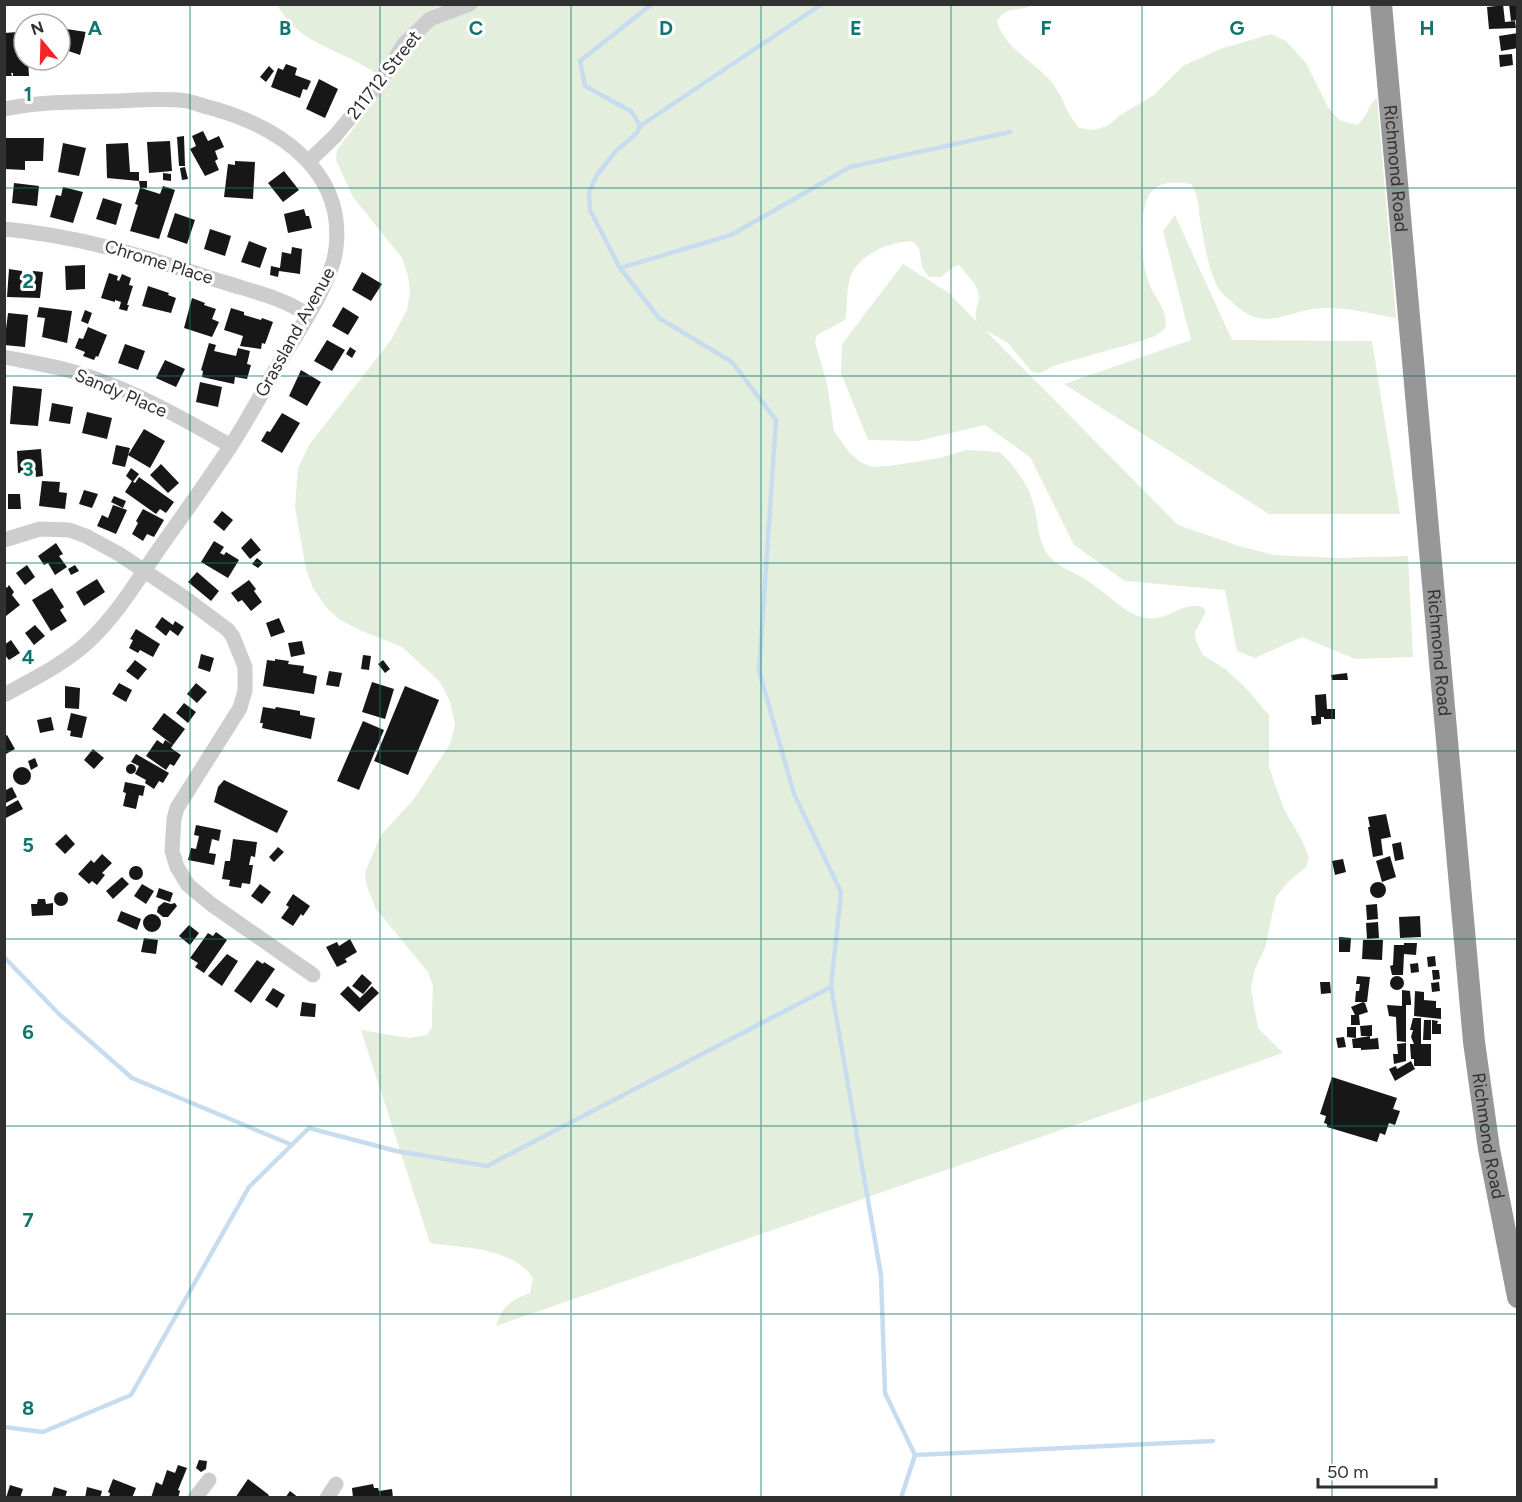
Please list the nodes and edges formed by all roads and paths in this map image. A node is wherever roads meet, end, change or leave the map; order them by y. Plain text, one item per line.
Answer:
1 (470, 4) edge
2 (1381, 4) edge
3 (4, 109) edge
4 (309, 161) junction
5 (4, 228) edge
6 (308, 315) junction
7 (4, 357) edge
8 (231, 446) junction
9 (4, 540) edge
10 (144, 571) junction
11 (4, 695) edge
12 (314, 975) dead end
13 (1518, 1297) edge
14 (209, 1480) dead end
15 (336, 1484) dead end
16 (195, 1497) edge
17 (327, 1497) edge

1 - 4 street, 211712 Street
2 - 13 highway, Richmond Road
3 - 4 street, Grassland Avenue
4 - 6 street, Grassland Avenue
5 - 6 street, Chrome Place
6 - 8 street, Grassland Avenue
7 - 8 street, Sandy Place
8 - 10 street, Grassland Avenue
9 - 10 street
10 - 11 street, Grassland Avenue
10 - 12 street
14 - 16 street
15 - 17 street

